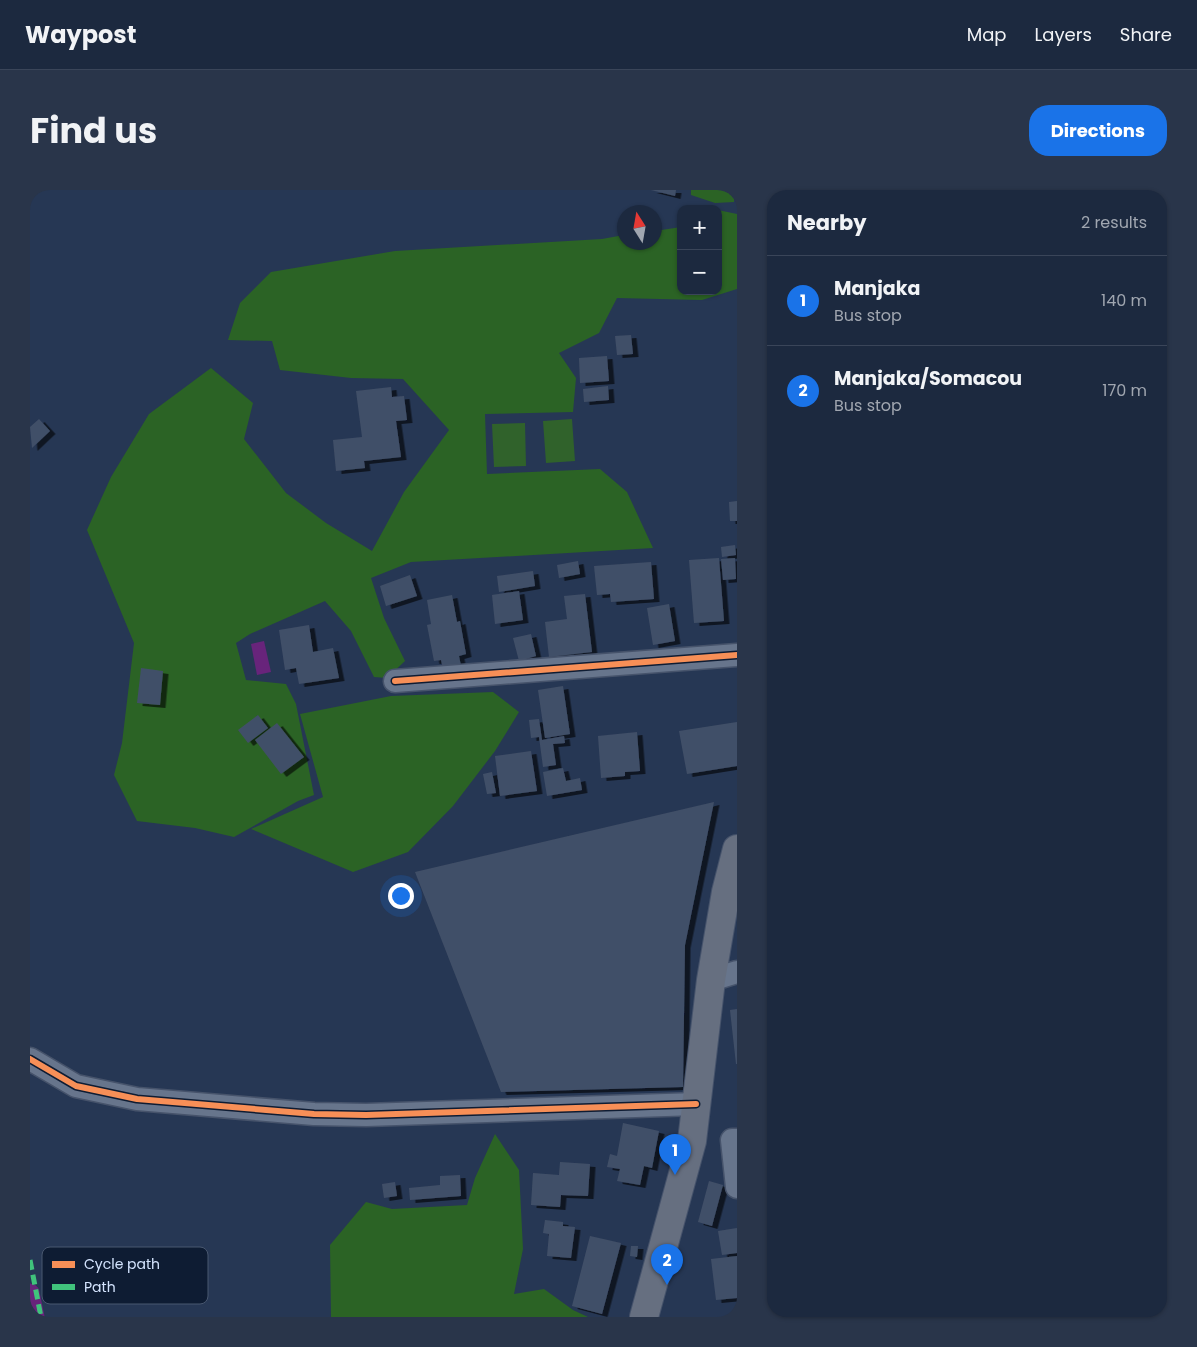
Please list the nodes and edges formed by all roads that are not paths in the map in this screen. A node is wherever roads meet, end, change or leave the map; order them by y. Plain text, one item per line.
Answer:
1 (737, 655) edge
2 (395, 681) dead end
3 (737, 849) edge
4 (737, 972) edge
5 (711, 980) junction
6 (30, 1059) edge
7 (696, 1104) junction
8 (737, 1140) edge
9 (737, 1187) edge
10 (644, 1317) edge

1 - 2 street
3 - 5 main road
4 - 5 street
5 - 7 main road
6 - 7 street
7 - 10 main road
8 - 9 street

